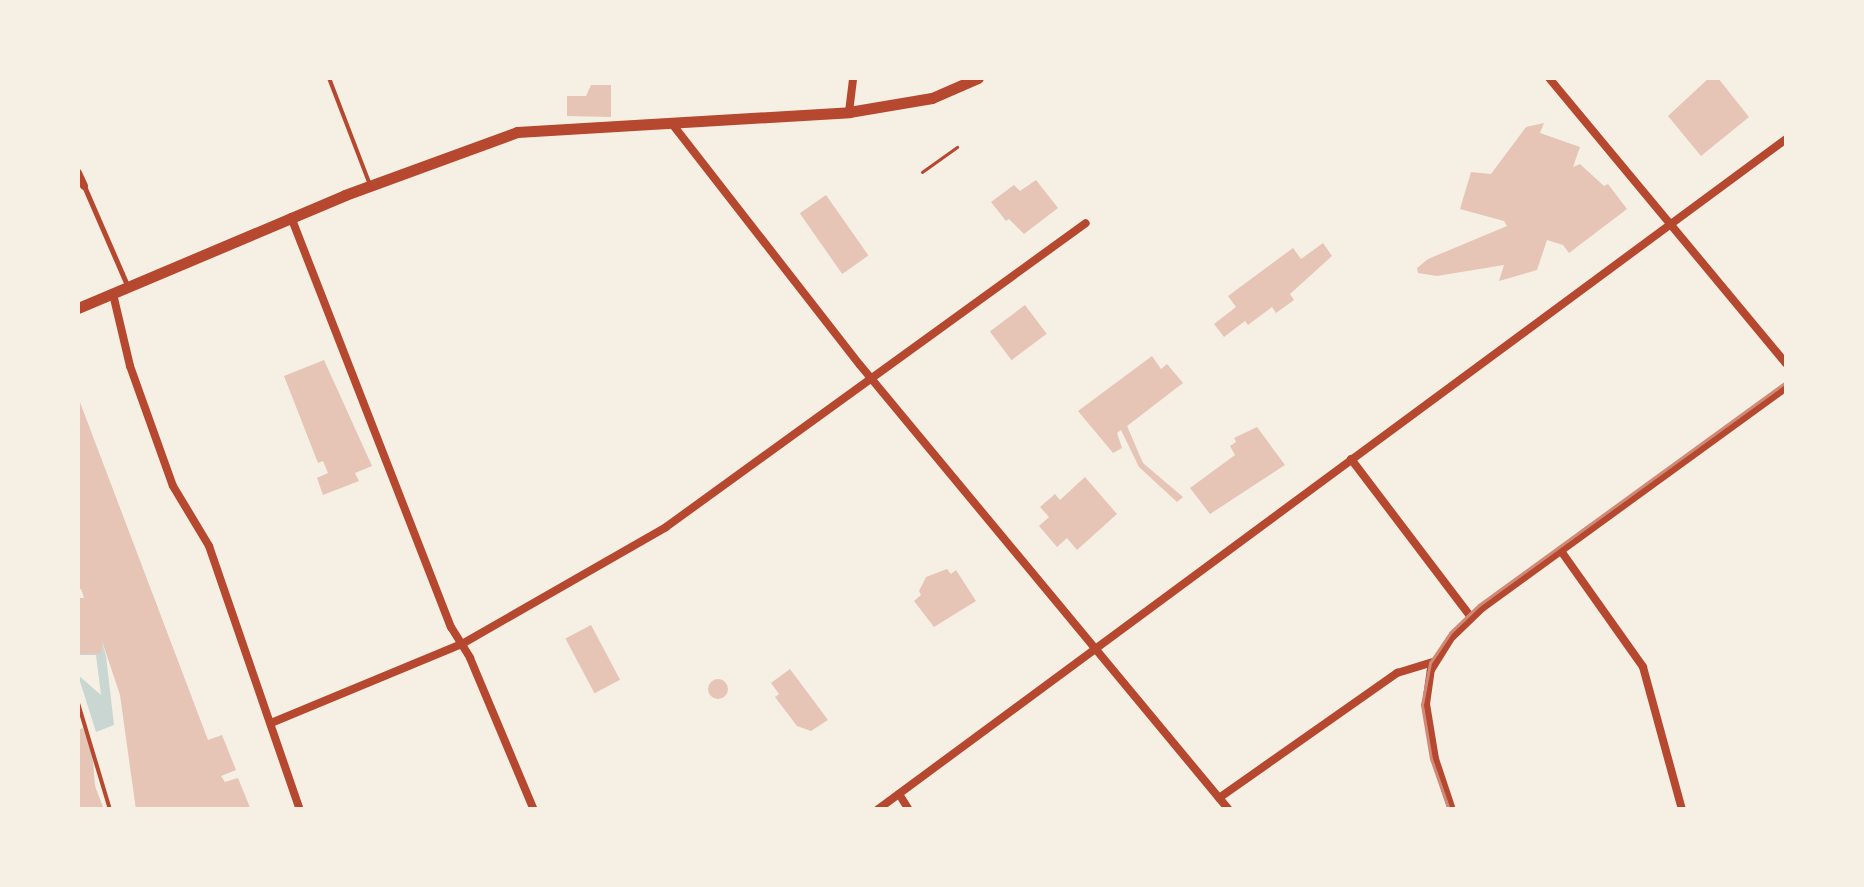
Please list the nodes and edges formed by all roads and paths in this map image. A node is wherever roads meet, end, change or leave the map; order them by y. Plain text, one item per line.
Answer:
1 (329, 78) edge
2 (853, 78) edge
3 (978, 78) edge
4 (1549, 78) edge
5 (849, 112) junction
6 (672, 125) junction
7 (1786, 138) edge
8 (957, 147) dead end
9 (922, 172) dead end
10 (78, 173) edge
11 (370, 185) junction
12 (84, 186) joint
13 (291, 217) junction
14 (1086, 223) dead end
15 (1672, 223) junction
16 (128, 288) junction
17 (113, 294) junction
18 (78, 308) edge
19 (1786, 363) edge
20 (872, 379) junction
21 (1786, 387) edge
22 (1351, 459) junction
23 (1560, 551) junction
24 (1471, 617) junction
25 (462, 644) junction
26 (1094, 648) junction
27 (1435, 661) junction
28 (78, 703) edge
29 (271, 723) junction
30 (899, 794) junction
31 (1220, 798) junction
32 (110, 810) edge
33 (300, 810) edge
34 (534, 810) edge
35 (877, 810) edge
36 (909, 810) edge
37 (1229, 810) edge
38 (1452, 810) edge
39 (1682, 810) edge

1 - 11 lane
2 - 5 street
3 - 5 main road
4 - 15 street
5 - 6 main road
6 - 11 main road
6 - 20 street
7 - 15 street
8 - 9 path
10 - 12 street
11 - 13 main road
12 - 16 street
13 - 16 main road
13 - 25 street
14 - 20 street
15 - 19 street
15 - 22 street
16 - 17 main road
17 - 18 main road
17 - 29 street
20 - 25 street
20 - 26 street
21 - 23 street
22 - 24 street
22 - 26 street
23 - 24 street
23 - 39 street
24 - 27 street
25 - 29 street
25 - 34 street
26 - 30 street
26 - 31 street
27 - 31 street
27 - 38 street
28 - 32 lane
29 - 33 street
30 - 35 street
30 - 36 street
31 - 37 street

